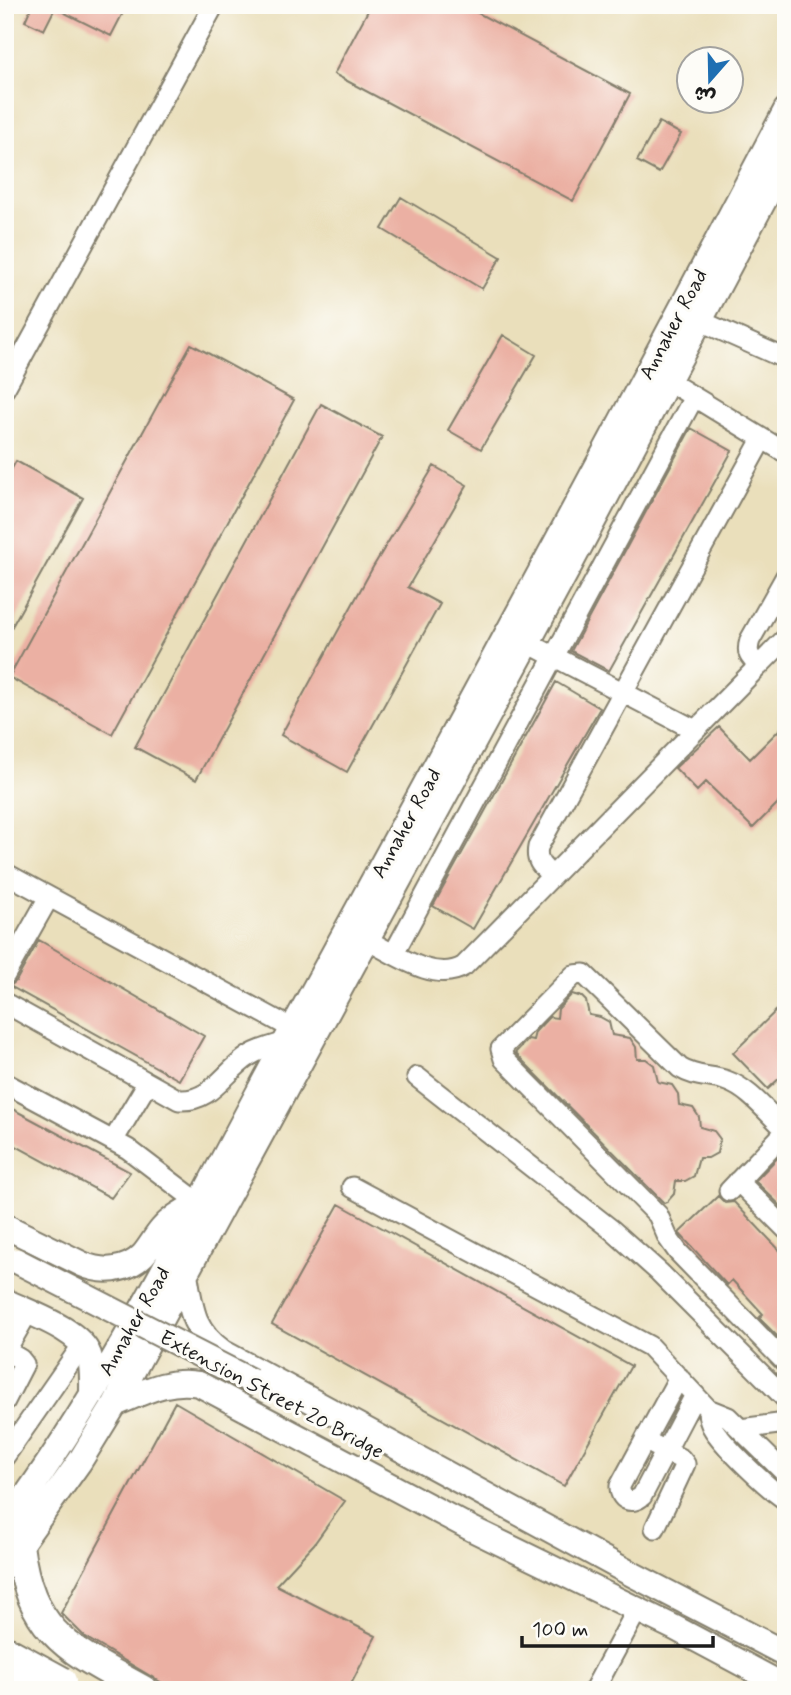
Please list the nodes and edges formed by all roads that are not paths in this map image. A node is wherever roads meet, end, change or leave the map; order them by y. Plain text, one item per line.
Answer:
1 (214, 5) edge
2 (786, 110) edge
3 (786, 159) edge
4 (690, 316) junction
5 (786, 359) edge
6 (668, 381) junction
7 (5, 388) edge
8 (694, 397) junction
9 (762, 439) junction
10 (786, 453) edge
11 (786, 576) edge
12 (786, 638) edge
13 (528, 643) junction
14 (554, 657) junction
15 (759, 665) junction
16 (622, 693) junction
17 (695, 730) junction
18 (5, 873) edge
19 (552, 876) junction
20 (49, 897) junction
21 (367, 940) junction
22 (394, 953) junction
23 (5, 975) edge
24 (5, 1003) edge
25 (289, 1036) junction
26 (417, 1077) dead end
27 (5, 1083) edge
28 (147, 1084) junction
29 (786, 1131) edge
30 (113, 1141) junction
31 (352, 1187) dead end
32 (199, 1203) junction
33 (5, 1226) edge
34 (786, 1229) edge
35 (10, 1264) edge
36 (186, 1274) junction
37 (5, 1301) edge
38 (28, 1312) junction
39 (83, 1344) junction
40 (6, 1351) edge
41 (786, 1363) edge
42 (679, 1377) junction
43 (248, 1387) junction
44 (103, 1399) junction
45 (786, 1399) edge
46 (5, 1401) edge
47 (701, 1402) junction
48 (786, 1423) edge
49 (740, 1429) junction
50 (645, 1440) junction
51 (665, 1451) junction
52 (5, 1456) edge
53 (786, 1474) edge
54 (786, 1500) edge
55 (540, 1525) junction
56 (655, 1528) dead end
57 (10, 1545) edge
58 (520, 1553) junction
59 (658, 1589) junction
60 (637, 1610) junction
61 (5, 1650) edge
62 (75, 1653) junction
63 (786, 1654) edge
64 (5, 1672) edge
65 (786, 1687) edge
66 (29, 1690) edge
67 (37, 1690) edge
68 (78, 1690) edge
69 (143, 1690) edge
70 (594, 1690) edge

1 - 7 street
2 - 4 main road, Annaher Road
3 - 4 main road, Annaher Road
4 - 5 street
4 - 6 main road, Annaher Road
4 - 25 main road, Annaher Road
6 - 8 street
6 - 13 main road, Annaher Road
8 - 9 street
8 - 14 street
9 - 10 street
9 - 16 street
11 - 15 street
12 - 15 street
13 - 14 street
13 - 21 main road, Annaher Road
14 - 16 street
14 - 22 street
15 - 17 street
16 - 17 street
16 - 19 street
17 - 19 street
18 - 20 street
19 - 22 street
20 - 23 street
20 - 25 street
21 - 22 street
21 - 36 main road, Annaher Road
24 - 28 street
25 - 28 street
25 - 32 main road, Annaher Road
26 - 45 street
27 - 30 street
28 - 30 street
29 - 34 street
29 - 41 street
30 - 32 street
31 - 42 street
32 - 33 main road
32 - 44 main road, Annaher Road
35 - 43 main road, Extension Street 20 Bridge
36 - 44 main road, Annaher Road
36 - 55 main road
37 - 38 main road
38 - 39 main road
38 - 40 street
39 - 44 main road
39 - 52 street
40 - 46 street
42 - 47 street
42 - 50 street
43 - 55 main road, Extension Street 20 Bridge
43 - 58 main road, Extension Street 20 Bridge
44 - 57 main road, Annaher Road
44 - 58 main road
47 - 49 street
47 - 51 street
47 - 54 street
48 - 49 street
49 - 53 street
50 - 51 street
50 - 51 street
51 - 56 street
55 - 59 main road
57 - 62 highway
58 - 60 main road
59 - 60 main road
59 - 63 main road
60 - 65 main road
60 - 70 street
61 - 68 highway, bridge
62 - 66 highway
62 - 69 highway
64 - 67 highway, bridge

